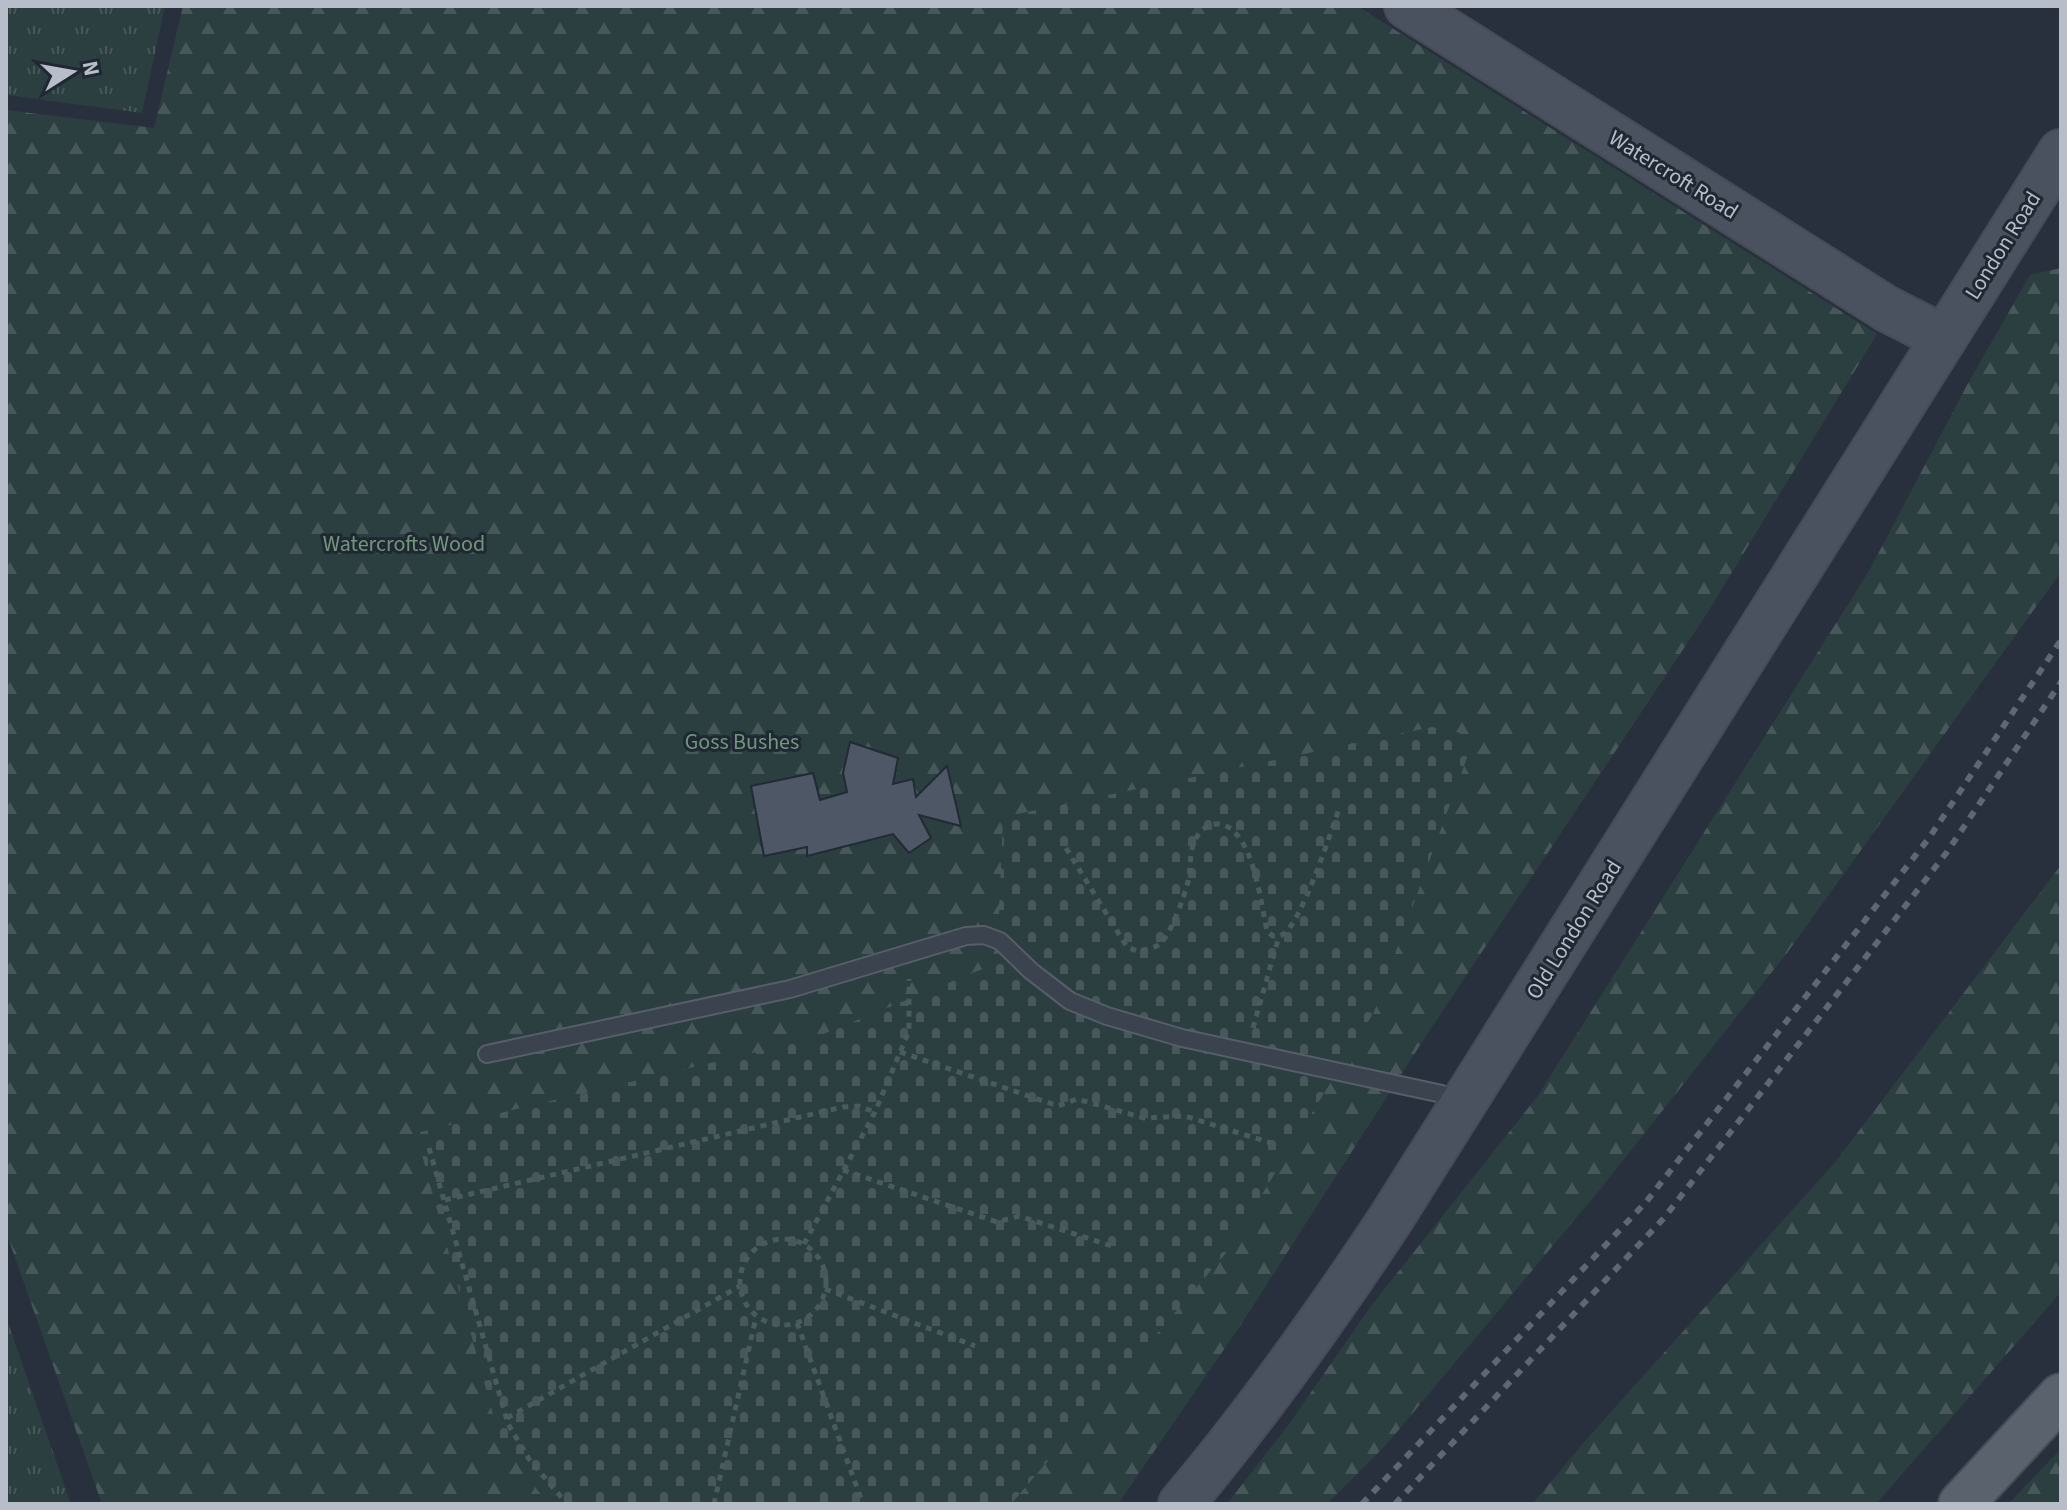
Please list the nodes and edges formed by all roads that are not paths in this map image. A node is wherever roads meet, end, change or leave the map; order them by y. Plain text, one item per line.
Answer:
1 (1407, 6) edge
2 (2061, 152) edge
3 (1944, 338) junction
4 (487, 1054) dead end
5 (1462, 1105) junction
6 (2061, 1396) edge
7 (1181, 1504) edge
8 (1961, 1504) edge

1 - 3 street, Watercroft Road
2 - 3 street, London Road
3 - 5 street, Old London Road
4 - 5 lane
5 - 7 street, Old London Road
6 - 8 main road

